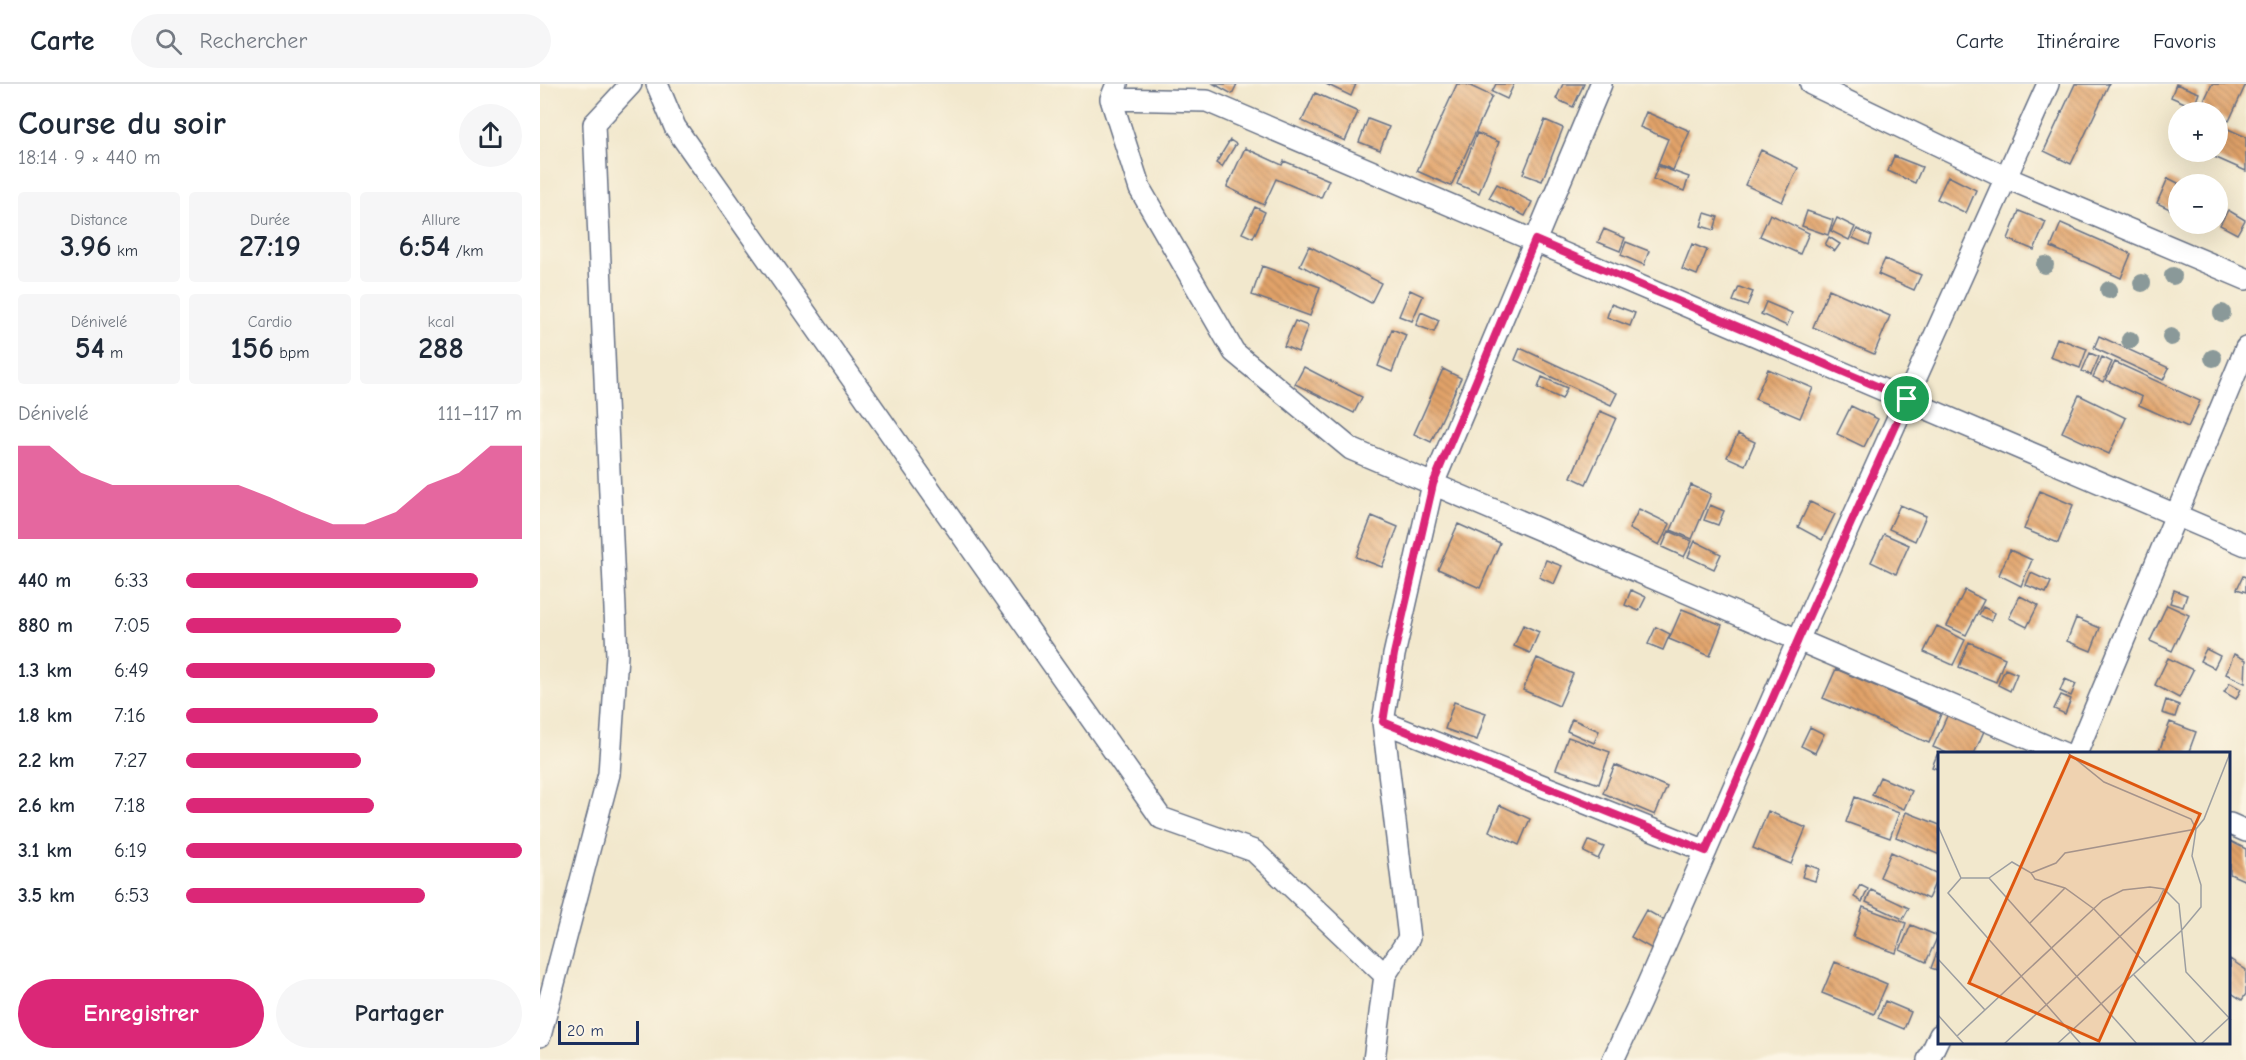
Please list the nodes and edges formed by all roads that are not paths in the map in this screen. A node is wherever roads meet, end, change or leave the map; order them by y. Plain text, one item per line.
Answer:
1 (631, 84) edge
2 (657, 84) edge
3 (1601, 84) edge
4 (1811, 84) edge
5 (2048, 84) edge
6 (1114, 92) edge
7 (2007, 178) junction
8 (1535, 240) junction
9 (2246, 279) edge
10 (2246, 348) edge
11 (1907, 399) junction
12 (1433, 484) junction
13 (2176, 514) junction
14 (2246, 545) edge
15 (1798, 640) junction
16 (1383, 722) junction
17 (2060, 752) edge
18 (2077, 752) edge
19 (2231, 825) edge
20 (2246, 831) edge
21 (1706, 851) junction
22 (1385, 975) junction
23 (540, 1036) edge
24 (1938, 1039) edge
25 (1374, 1060) edge
26 (1613, 1060) edge
27 (1928, 1060) edge

1 - 23 street
2 - 22 street
3 - 8 street
4 - 7 street
5 - 7 street
6 - 8 street
6 - 12 street
7 - 9 street
7 - 11 street
8 - 11 street
8 - 12 street
10 - 13 street
11 - 13 street
11 - 15 street
12 - 15 street
12 - 16 street
13 - 14 street
13 - 18 street
15 - 17 street
15 - 21 street
16 - 21 street
16 - 22 street
19 - 20 street
21 - 26 street
22 - 25 street
24 - 27 street

